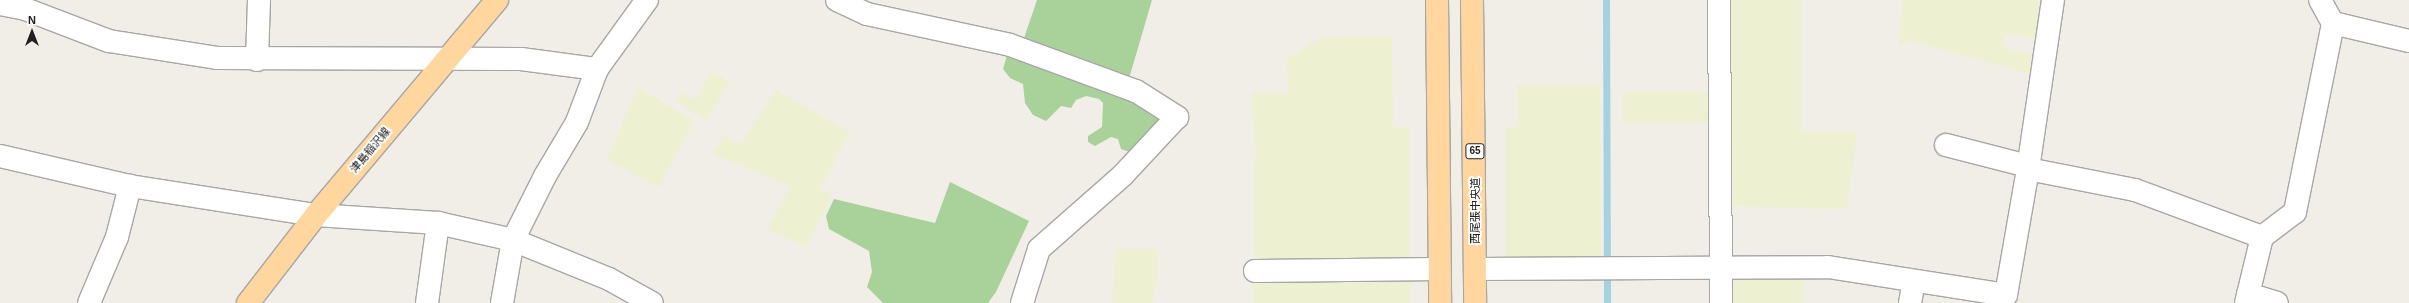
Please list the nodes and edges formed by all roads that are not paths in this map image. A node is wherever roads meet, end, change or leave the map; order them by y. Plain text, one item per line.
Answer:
1 (259, 0) edge
2 (496, 0) edge
3 (647, 0) edge
4 (837, 0) edge
5 (1437, 0) edge
6 (1472, 0) edge
7 (1719, 0) edge
8 (2053, 0) edge
9 (2320, 0) edge
10 (8, 4) edge
11 (2333, 24) junction
12 (2409, 41) edge
13 (257, 60) junction
14 (446, 60) junction
15 (597, 69) junction
16 (1946, 145) dead end
17 (0, 156) edge
18 (2028, 167) junction
19 (130, 186) junction
20 (316, 215) junction
21 (438, 223) junction
22 (2262, 237) junction
23 (513, 240) junction
24 (1720, 268) junction
25 (1439, 269) junction
26 (1475, 269) junction
27 (1255, 271) dead end
28 (1914, 281) junction
29 (2010, 299) edge
30 (2247, 299) edge
31 (89, 303) edge
32 (248, 303) edge
33 (426, 303) edge
34 (502, 303) edge
35 (652, 303) edge
36 (1022, 303) edge
37 (1440, 303) edge
38 (1476, 303) edge
39 (1721, 303) edge
40 (1910, 303) edge
41 (2277, 303) edge

1 - 13 street
2 - 14 main road, 津島稲沢線
3 - 15 street
4 - 36 street
5 - 25 main road
6 - 26 main road, 西尾張中央道 / 65
7 - 24 street
8 - 18 street
9 - 11 street
10 - 13 street
11 - 12 street
11 - 22 street
13 - 14 street
14 - 15 street
14 - 20 main road, 津島稲沢線
15 - 23 street
16 - 18 street
17 - 19 street
18 - 22 street
18 - 29 street
19 - 20 street
19 - 31 street
20 - 21 street
20 - 32 main road, 津島稲沢線
21 - 23 street
21 - 33 street
22 - 30 street
23 - 34 street
23 - 35 street
24 - 26 street
24 - 28 street
24 - 39 street
25 - 27 street
25 - 37 main road
26 - 38 main road, 西尾張中央道 / 65
28 - 29 street
28 - 40 street
30 - 41 street

